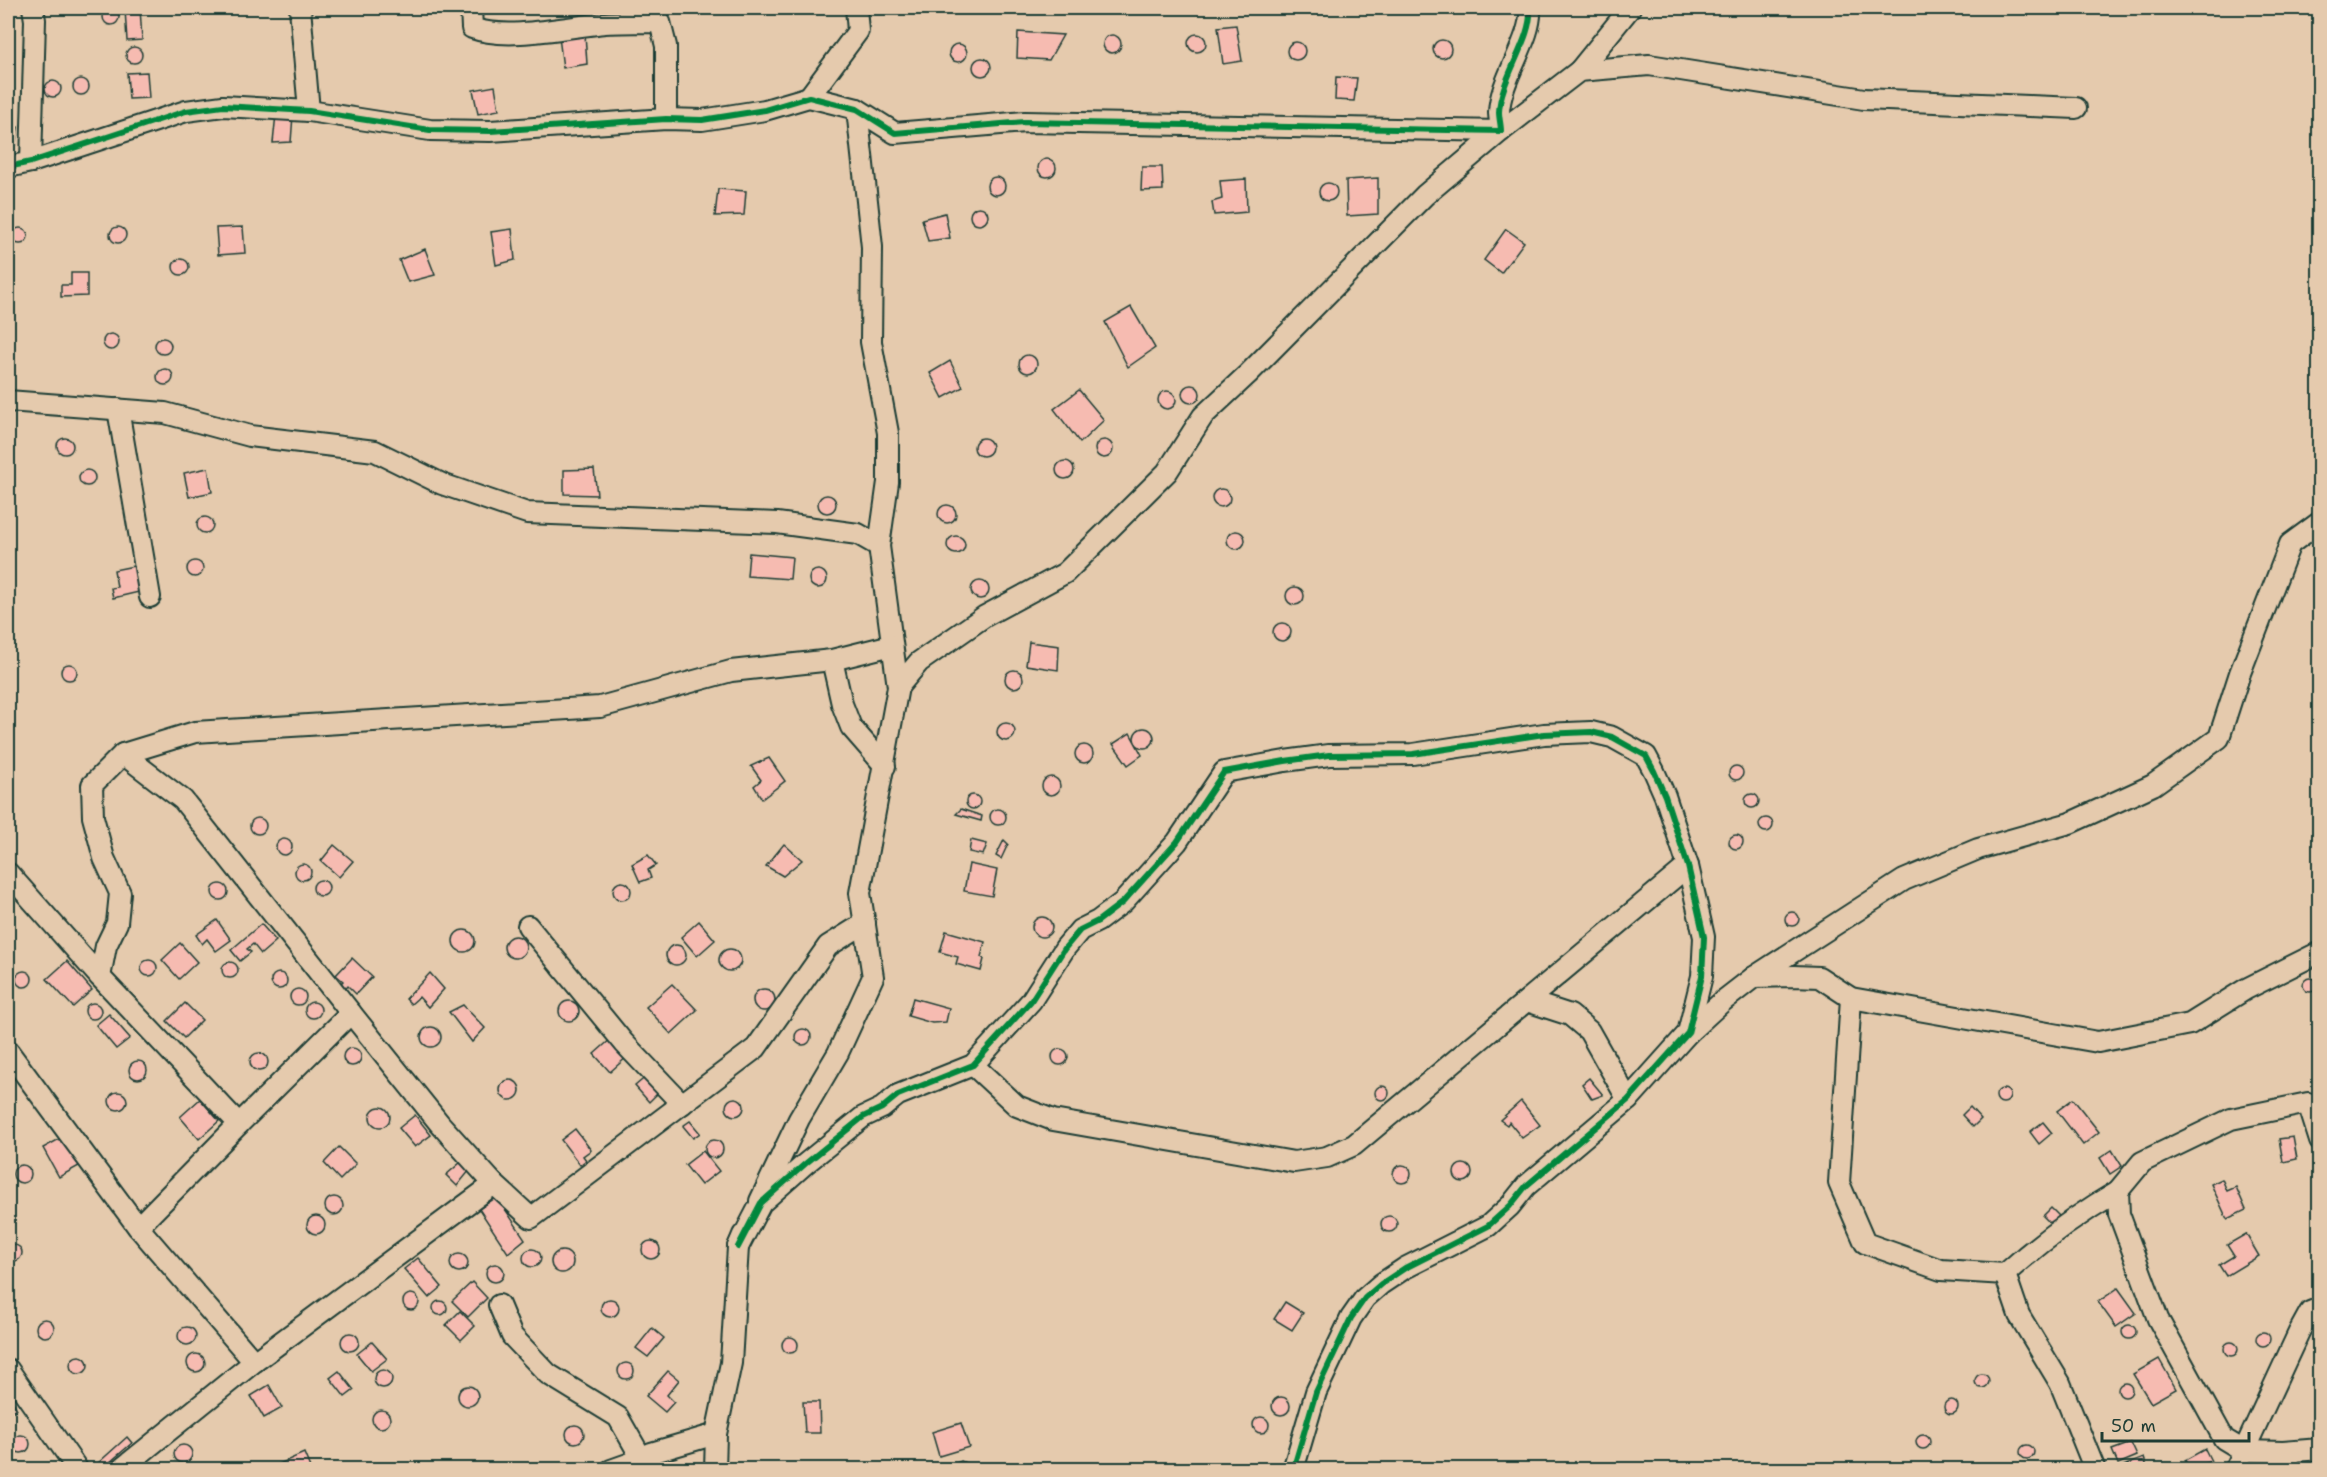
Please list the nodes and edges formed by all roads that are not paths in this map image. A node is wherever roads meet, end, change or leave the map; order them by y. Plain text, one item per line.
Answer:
1 (33, 8) edge
2 (300, 8) edge
3 (471, 8) edge
4 (856, 8) edge
5 (1530, 8) edge
6 (1630, 8) edge
7 (1579, 71) junction
8 (809, 97) junction
9 (2076, 108) dead end
10 (857, 109) junction
11 (309, 111) junction
12 (666, 119) junction
13 (1502, 131) junction
14 (31, 162) junction
15 (8, 167) edge
16 (8, 401) edge
17 (118, 409) junction
18 (2319, 522) edge
19 (879, 546) junction
20 (150, 597) dead end
21 (892, 645) junction
22 (832, 660) junction
23 (898, 687) junction
24 (123, 754) junction
25 (885, 766) junction
26 (1688, 866) junction
27 (8, 873) edge
28 (865, 923) junction
29 (528, 926) dead end
30 (2319, 952) edge
31 (100, 977) junction
32 (1754, 977) junction
33 (1851, 999) junction
34 (1527, 1000) junction
35 (351, 1013) junction
36 (1688, 1033) junction
37 (8, 1051) edge
38 (973, 1065) junction
39 (1628, 1100) junction
40 (682, 1104) junction
41 (239, 1124) junction
42 (2319, 1141) edge
43 (494, 1185) junction
44 (2118, 1191) junction
45 (138, 1227) junction
46 (738, 1247) junction
47 (2005, 1274) junction
48 (499, 1305) dead end
49 (2319, 1308) edge
50 (254, 1362) junction
51 (8, 1369) edge
52 (716, 1434) junction
53 (2319, 1449) edge
54 (2244, 1451) junction
55 (2283, 1452) junction
56 (642, 1460) junction
57 (78, 1470) edge
58 (120, 1470) edge
59 (611, 1470) edge
60 (715, 1470) edge
61 (1293, 1470) edge
62 (2095, 1470) edge
63 (2235, 1470) edge
64 (2292, 1470) edge

1 - 14 street
2 - 11 street
3 - 12 street
4 - 8 street
5 - 13 street
6 - 7 street
7 - 9 street
7 - 13 street
8 - 10 street
8 - 12 street
10 - 13 street
10 - 19 street
11 - 12 street
11 - 14 street
13 - 23 street
14 - 15 street
16 - 17 street
17 - 19 street
17 - 20 street
18 - 32 street
19 - 21 street
21 - 22 street
21 - 23 street
22 - 24 street
22 - 25 street
23 - 25 street
24 - 31 street
24 - 35 street
25 - 28 street
26 - 34 street
26 - 36 street
26 - 38 street
27 - 31 street
28 - 40 street
28 - 46 street
29 - 40 street
30 - 33 street
31 - 41 street
32 - 33 street
32 - 36 street
33 - 47 street
34 - 38 street
34 - 39 street
35 - 41 street
35 - 43 street
36 - 39 street
37 - 45 street
38 - 46 street
39 - 61 street
40 - 43 street
41 - 45 street
42 - 44 street
43 - 50 street
44 - 47 street
44 - 54 street
45 - 50 street
46 - 52 street
47 - 62 street
48 - 56 street
49 - 54 street
50 - 58 street
51 - 57 street
52 - 56 street
52 - 60 street
53 - 55 street
54 - 55 street
54 - 63 street
55 - 64 street
56 - 59 street

